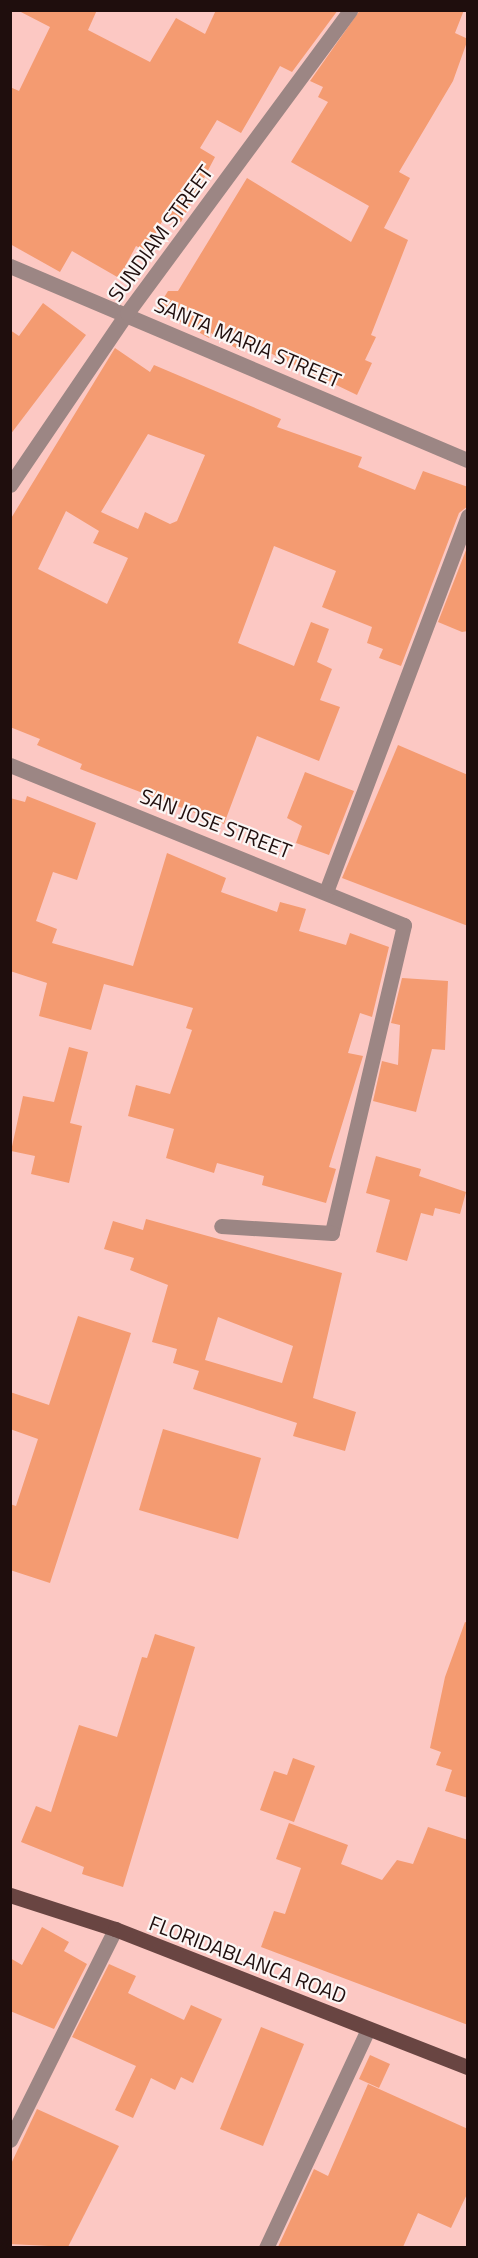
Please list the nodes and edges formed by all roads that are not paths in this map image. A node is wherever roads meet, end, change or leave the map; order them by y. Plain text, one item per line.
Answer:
1 (350, 10) edge
2 (10, 266) edge
3 (127, 314) junction
4 (468, 460) edge
5 (10, 485) edge
6 (468, 516) edge
7 (10, 765) edge
8 (327, 890) junction
9 (221, 1226) dead end
10 (10, 1895) edge
11 (115, 1929) junction
12 (368, 2029) junction
13 (468, 2067) edge
14 (10, 2140) edge
15 (266, 2247) edge

1 - 3 street, SUNDIAM STREET
2 - 3 street, SANTA MARIA STREET
3 - 4 street, SANTA MARIA STREET
3 - 5 street, SUNDIAM STREET
6 - 8 street
7 - 8 street, SAN JOSE STREET
8 - 9 street, SAN JOSE STREET
10 - 11 main road, FLORIDABLANCA ROAD
11 - 12 main road, FLORIDABLANCA ROAD
11 - 14 street
12 - 13 main road, FLORIDABLANCA ROAD
12 - 15 street

